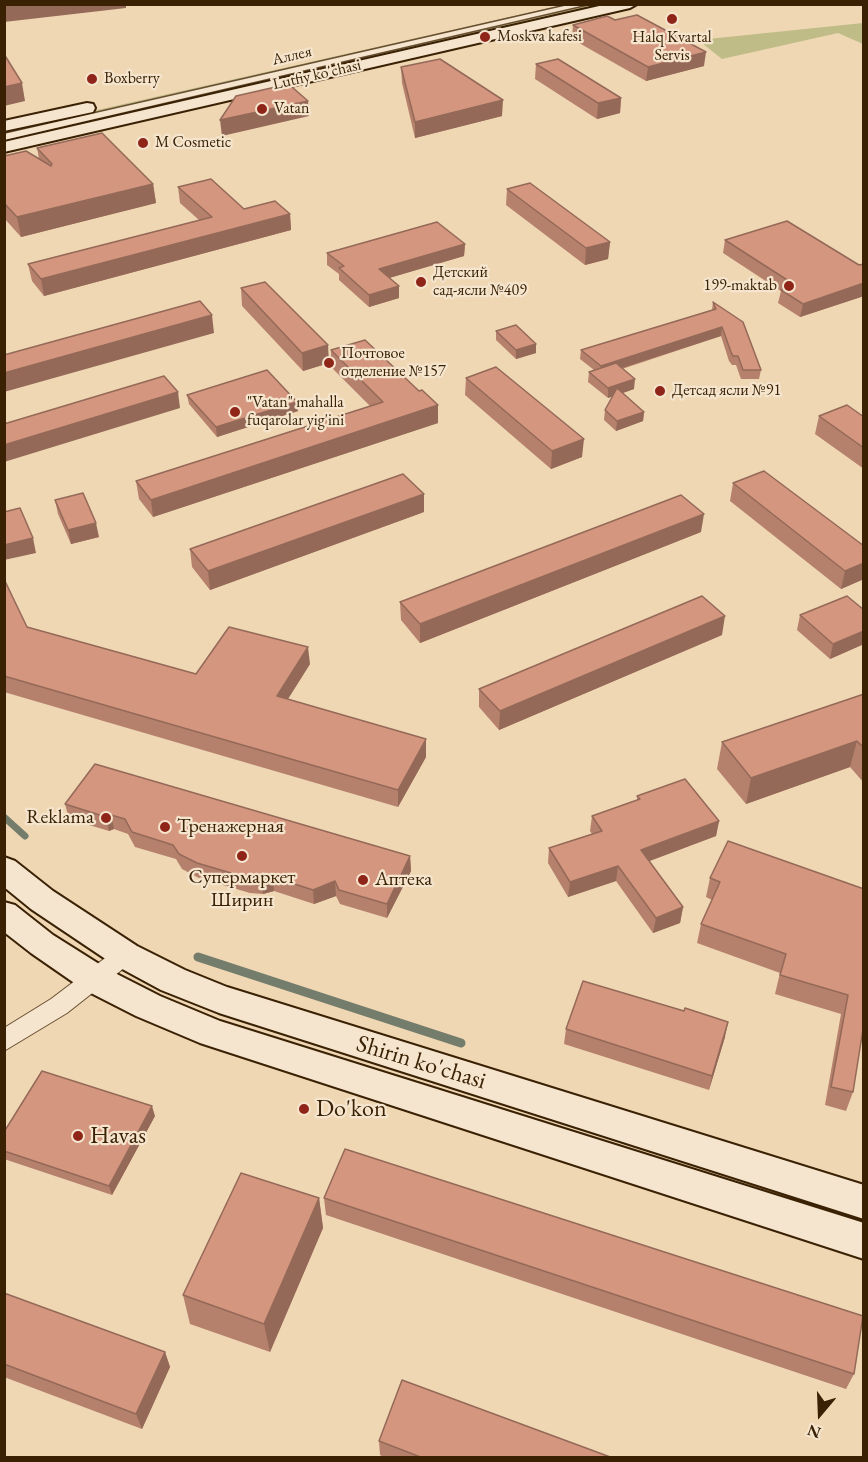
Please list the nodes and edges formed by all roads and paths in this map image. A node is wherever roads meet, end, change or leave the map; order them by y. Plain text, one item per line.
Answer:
1 (543, 4) edge
2 (585, 4) edge
3 (630, 4) edge
4 (4, 126) edge
5 (4, 136) edge
6 (4, 147) edge
7 (4, 869) edge
8 (4, 914) edge
9 (125, 955) junction
10 (95, 979) junction
11 (4, 1041) edge
12 (864, 1202) edge
13 (864, 1241) edge

1 - 4 main road, Lutfiy ko'chasi
2 - 5 street, Аллея
3 - 6 main road, Lutfiy ko'chasi
7 - 9 main road, Shirin ko'chasi
8 - 10 main road, Shirin ko'chasi
9 - 10 street
9 - 12 main road, Shirin ko'chasi
10 - 11 street
10 - 13 main road, Shirin ko'chasi

